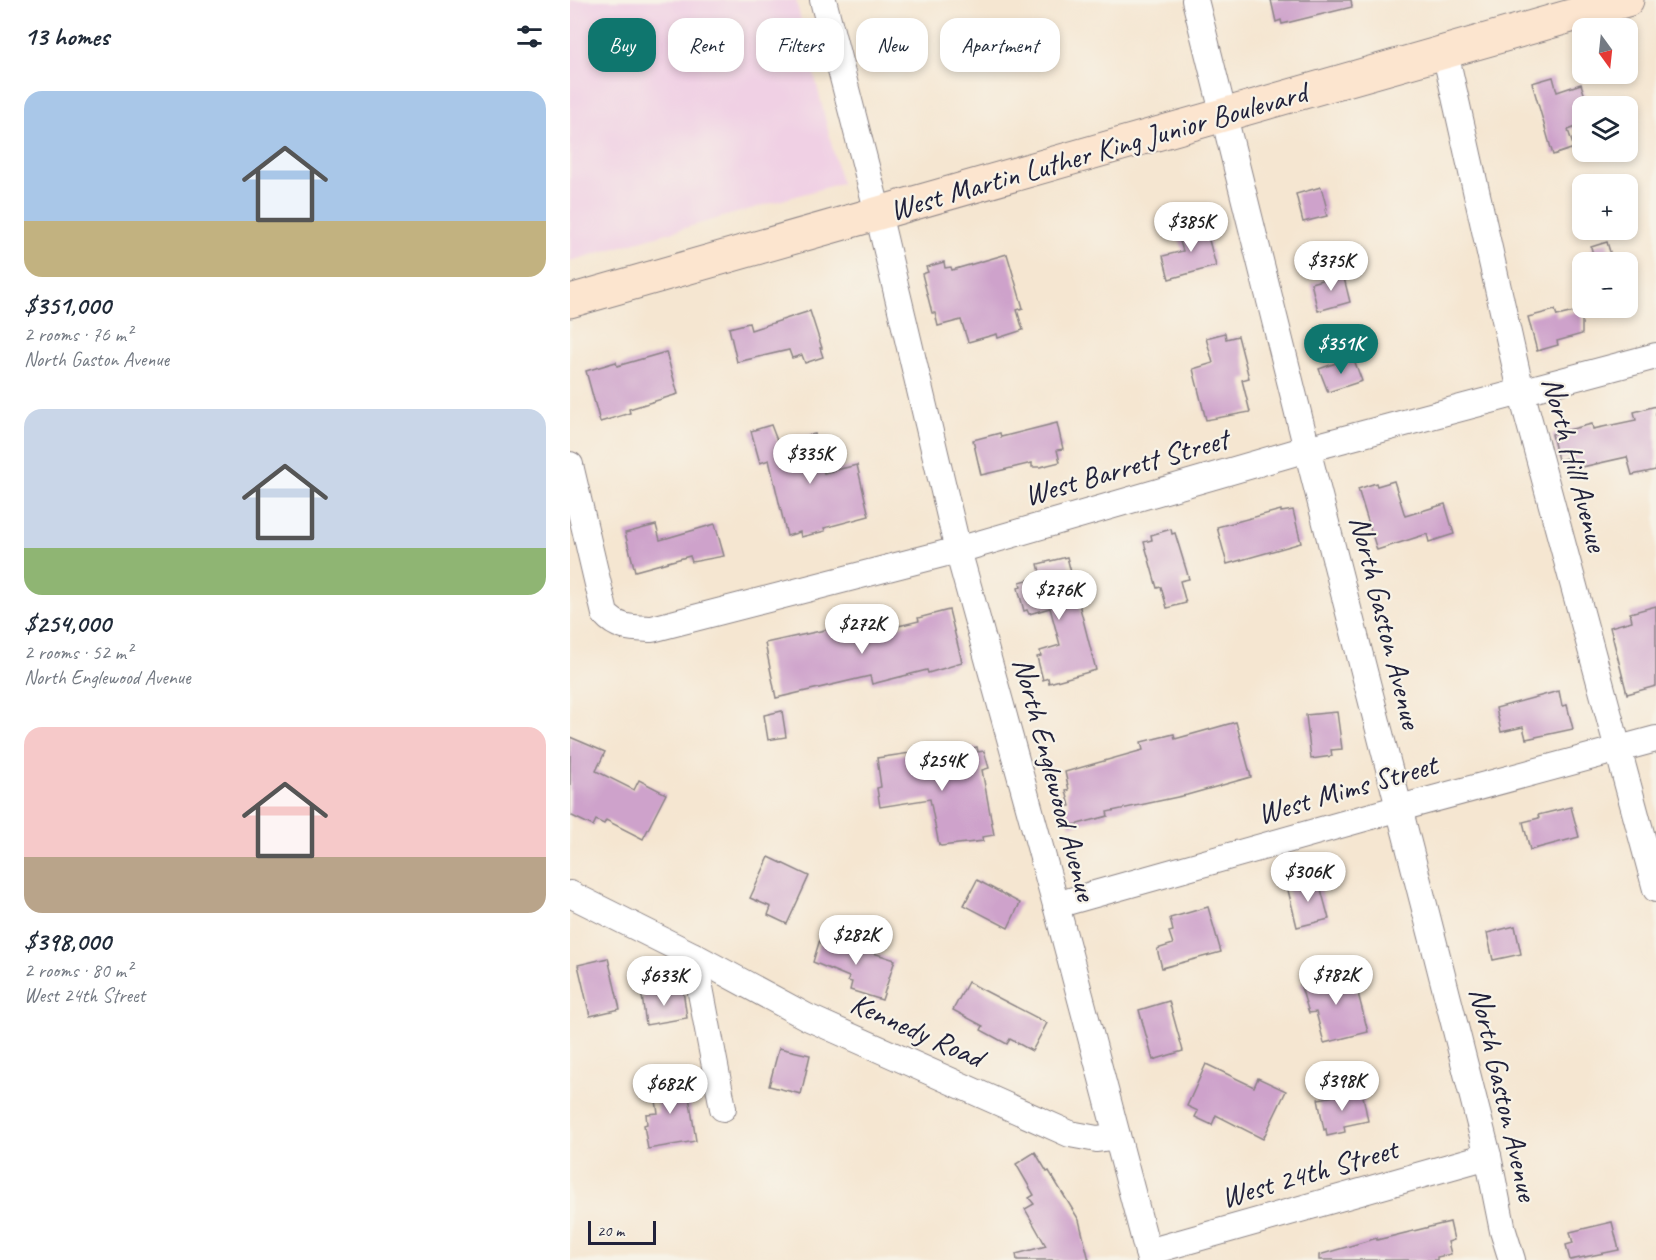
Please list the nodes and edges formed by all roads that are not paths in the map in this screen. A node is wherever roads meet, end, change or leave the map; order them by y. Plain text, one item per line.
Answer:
1 (823, 0) edge
2 (1195, 0) edge
3 (1627, 0) edge
4 (1445, 52) junction
5 (1225, 115) junction
6 (878, 213) junction
7 (570, 301) edge
8 (1656, 356) edge
9 (1521, 391) junction
10 (1307, 449) junction
11 (570, 465) edge
12 (958, 550) junction
13 (1656, 739) edge
14 (1618, 750) junction
15 (1400, 808) junction
16 (1656, 889) edge
17 (570, 894) edge
18 (1056, 905) junction
19 (694, 956) junction
20 (723, 1108) dead end
21 (1117, 1136) junction
22 (1488, 1156) junction
23 (1149, 1256) edge
24 (1512, 1260) edge

1 - 6 street, North Englewood Avenue
2 - 5 street, North Gaston Avenue
3 - 4 main road, West Martin Luther King Junior Boulevard
4 - 5 main road, West Martin Luther King Junior Boulevard
4 - 9 street, North Hill Avenue
5 - 6 main road, West Martin Luther King Junior Boulevard
5 - 10 street, North Gaston Avenue
6 - 7 main road, West Martin Luther King Junior Boulevard
6 - 12 street, North Englewood Avenue
8 - 9 street, West Barrett Street
9 - 10 street, West Barrett Street
9 - 14 street, North Hill Avenue
10 - 12 street, West Barrett Street
10 - 15 street, North Gaston Avenue
11 - 12 street, West Barrett Street
12 - 18 street, North Englewood Avenue
13 - 14 street, West Mims Street
14 - 15 street, West Mims Street
14 - 16 street, North Hill Avenue
15 - 18 street, West Mims Street
15 - 22 street, North Gaston Avenue
17 - 19 street, Kennedy Road
18 - 21 street, North Englewood Avenue
19 - 20 street
19 - 21 street, Kennedy Road
21 - 23 street, North Englewood Avenue
22 - 23 street, West 24th Street
22 - 24 street, North Gaston Avenue

